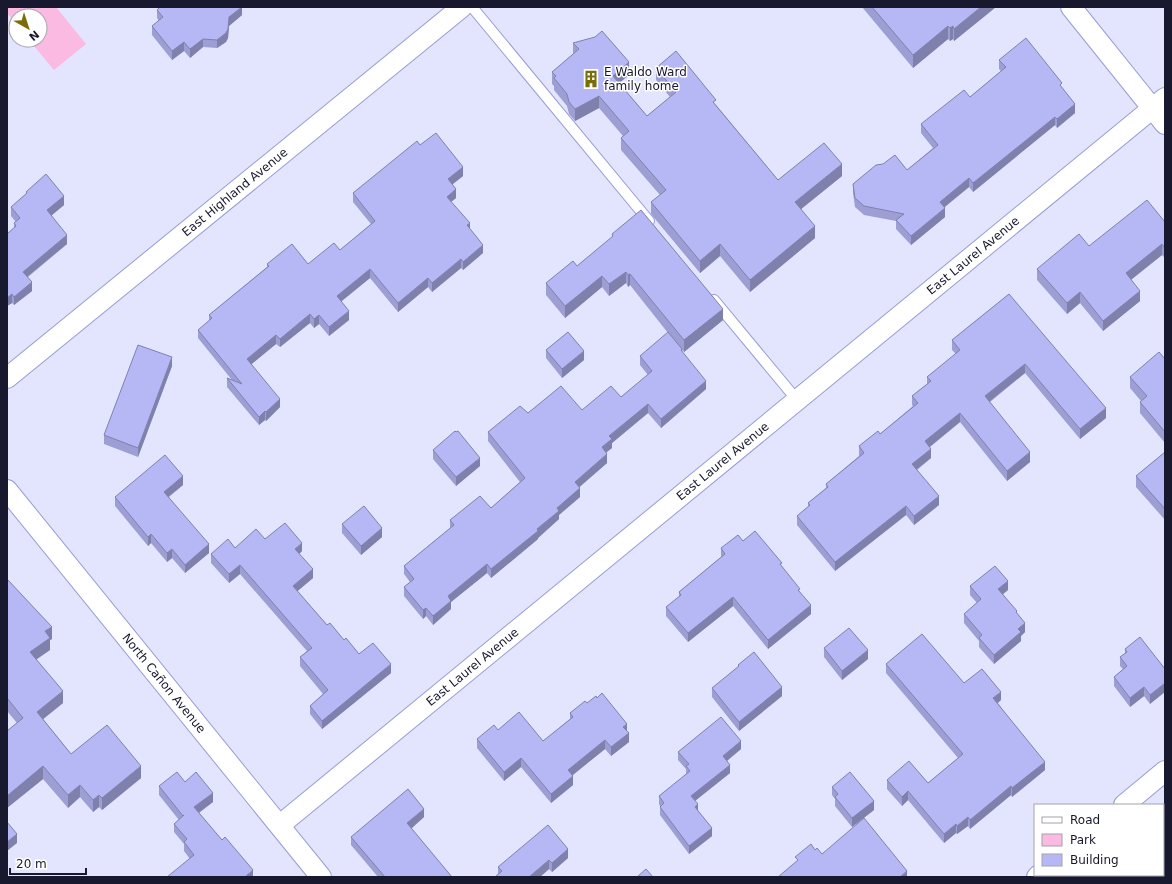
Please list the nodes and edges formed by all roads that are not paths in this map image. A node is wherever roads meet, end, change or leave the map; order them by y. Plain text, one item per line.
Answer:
1 (462, 7) edge
2 (472, 7) edge
3 (1071, 7) edge
4 (1159, 103) edge
5 (1165, 124) edge
6 (655, 228) edge
7 (706, 290) edge
8 (7, 378) edge
9 (797, 400) junction
10 (7, 490) edge
11 (1165, 772) edge
12 (1125, 804) edge
13 (280, 825) junction
14 (322, 877) edge

1 - 8 street, East Highland Avenue
2 - 6 lane
3 - 4 street
4 - 5 street
4 - 9 street, East Laurel Avenue
7 - 9 lane
9 - 13 street, East Laurel Avenue
10 - 13 street, North Cañon Avenue
11 - 12 street
13 - 14 street, North Cañon Avenue

